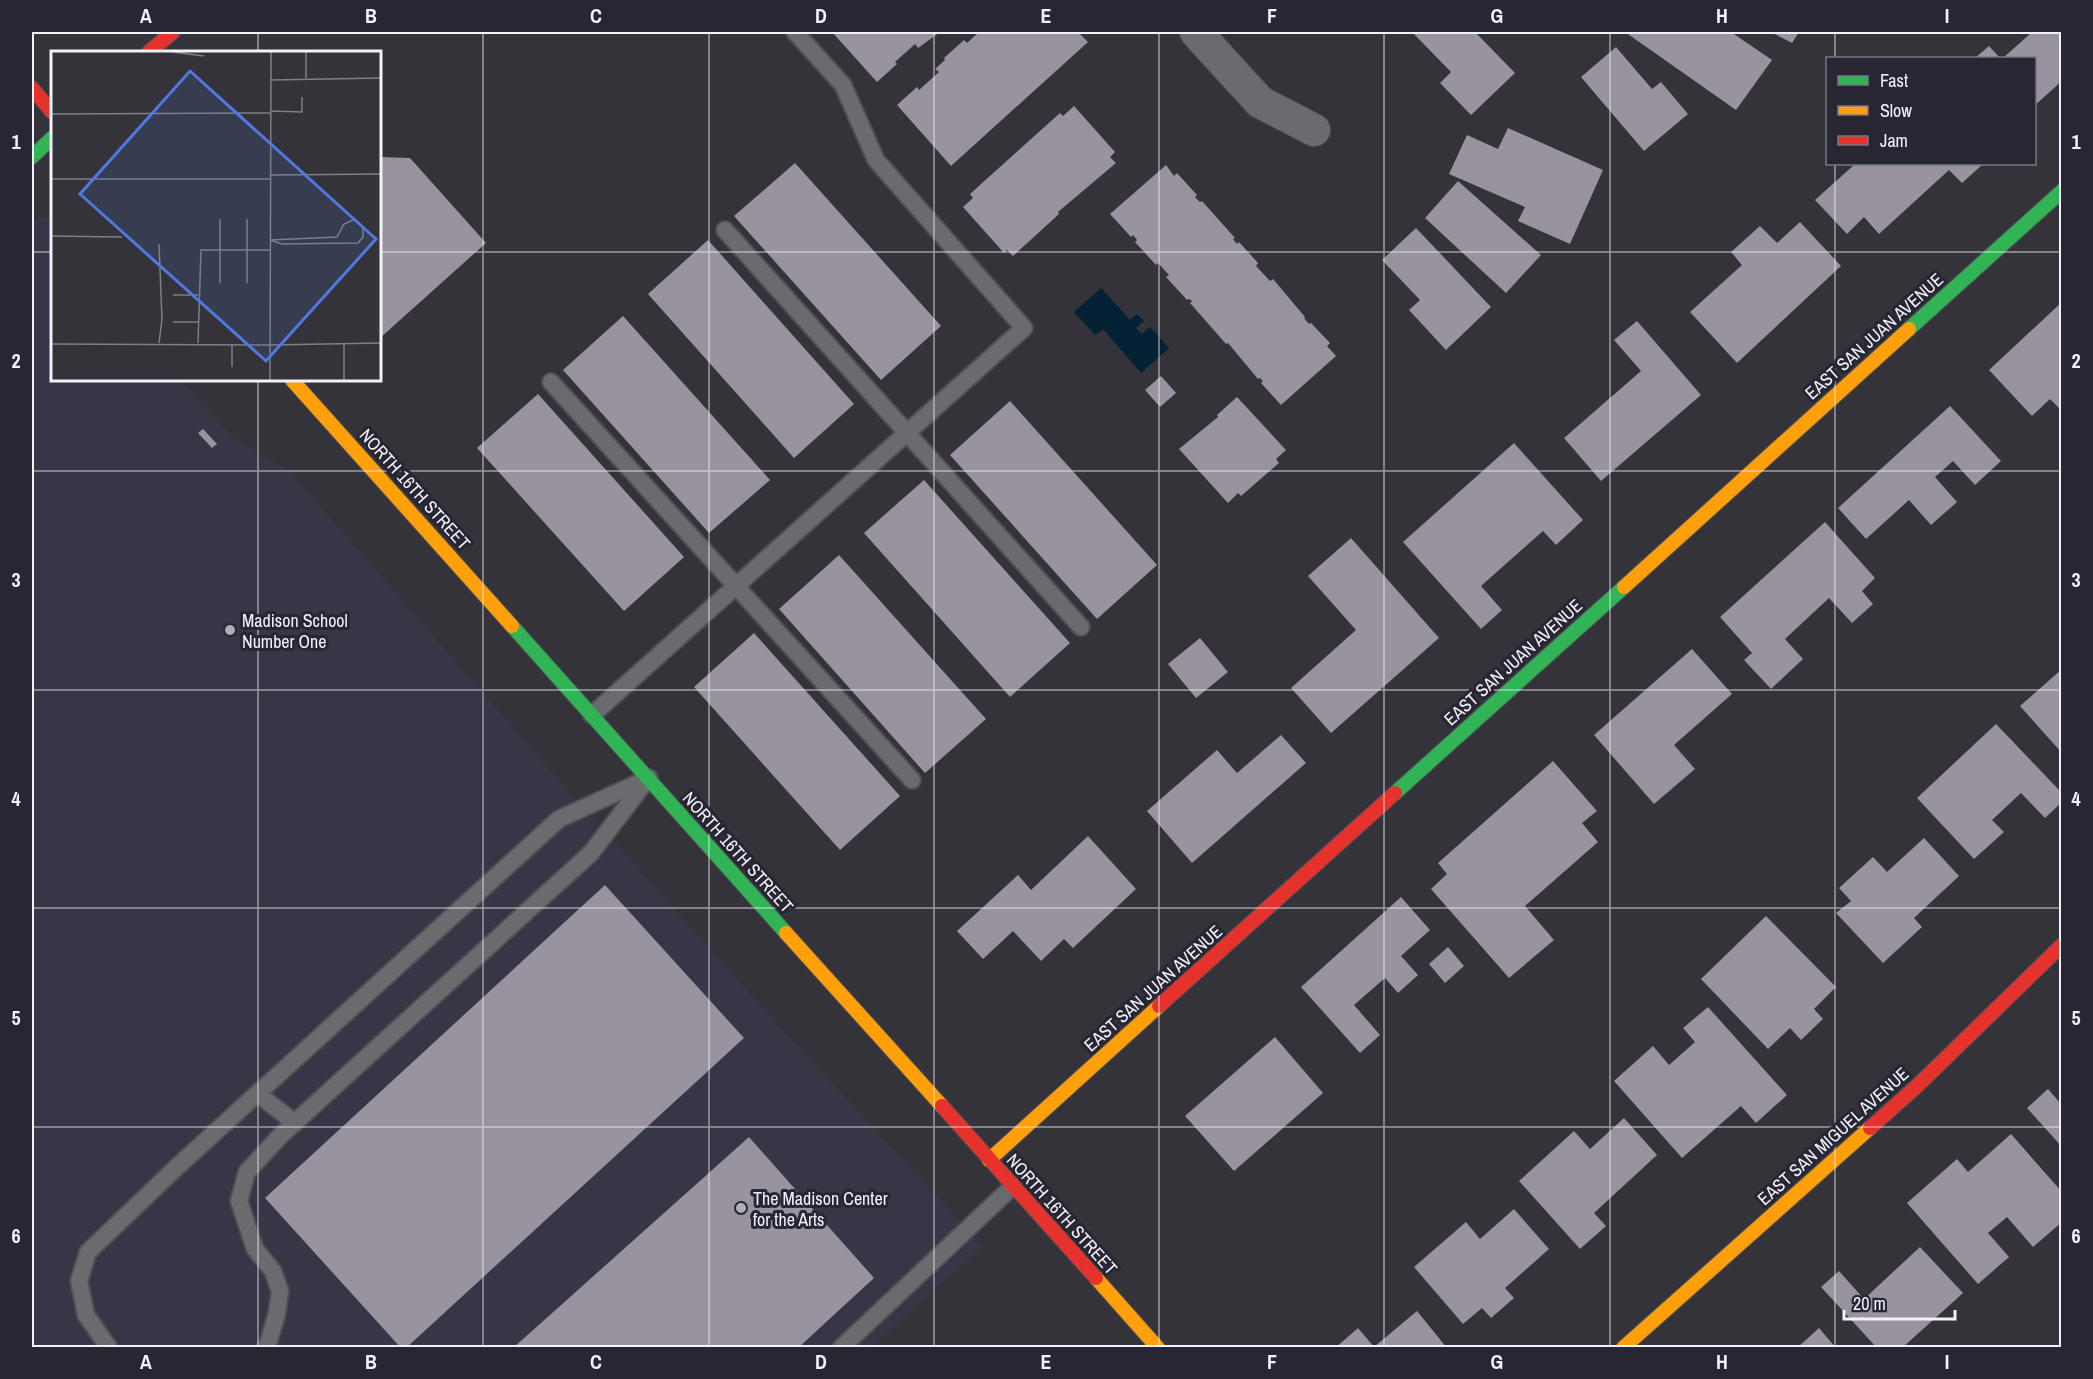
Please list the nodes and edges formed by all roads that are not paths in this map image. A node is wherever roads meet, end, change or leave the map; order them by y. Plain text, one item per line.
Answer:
1 (173, 32) edge
2 (795, 32) edge
3 (1196, 32) edge
4 (150, 51) edge
5 (32, 88) edge
6 (51, 111) edge
7 (1314, 130) dead end
8 (51, 139) edge
9 (32, 157) edge
10 (2061, 191) edge
11 (725, 230) dead end
12 (293, 381) edge
13 (551, 382) dead end
14 (907, 433) junction
15 (736, 586) junction
16 (1081, 627) dead end
17 (592, 715) junction
18 (648, 778) junction
19 (912, 780) dead end
20 (2061, 945) edge
21 (258, 1094) junction
22 (295, 1123) junction
23 (989, 1160) junction
24 (1013, 1186) junction
25 (109, 1347) edge
26 (265, 1347) edge
27 (841, 1347) edge
28 (1158, 1347) edge
29 (1623, 1347) edge

1 - 4 street
2 - 14 lane
3 - 7 street
5 - 6 street
8 - 9 street
10 - 23 street, EAST SAN JUAN AVENUE
11 - 14 lane
12 - 17 street, NORTH 16TH STREET
13 - 15 lane
14 - 15 lane
14 - 16 lane
15 - 17 lane
15 - 19 lane
17 - 18 street, NORTH 16TH STREET
18 - 21 lane
18 - 22 lane
18 - 23 street, NORTH 16TH STREET
20 - 29 street, EAST SAN MIGUEL AVENUE
21 - 22 lane
21 - 25 lane
22 - 26 lane
23 - 24 street, NORTH 16TH STREET
24 - 27 lane
24 - 28 street, NORTH 16TH STREET

